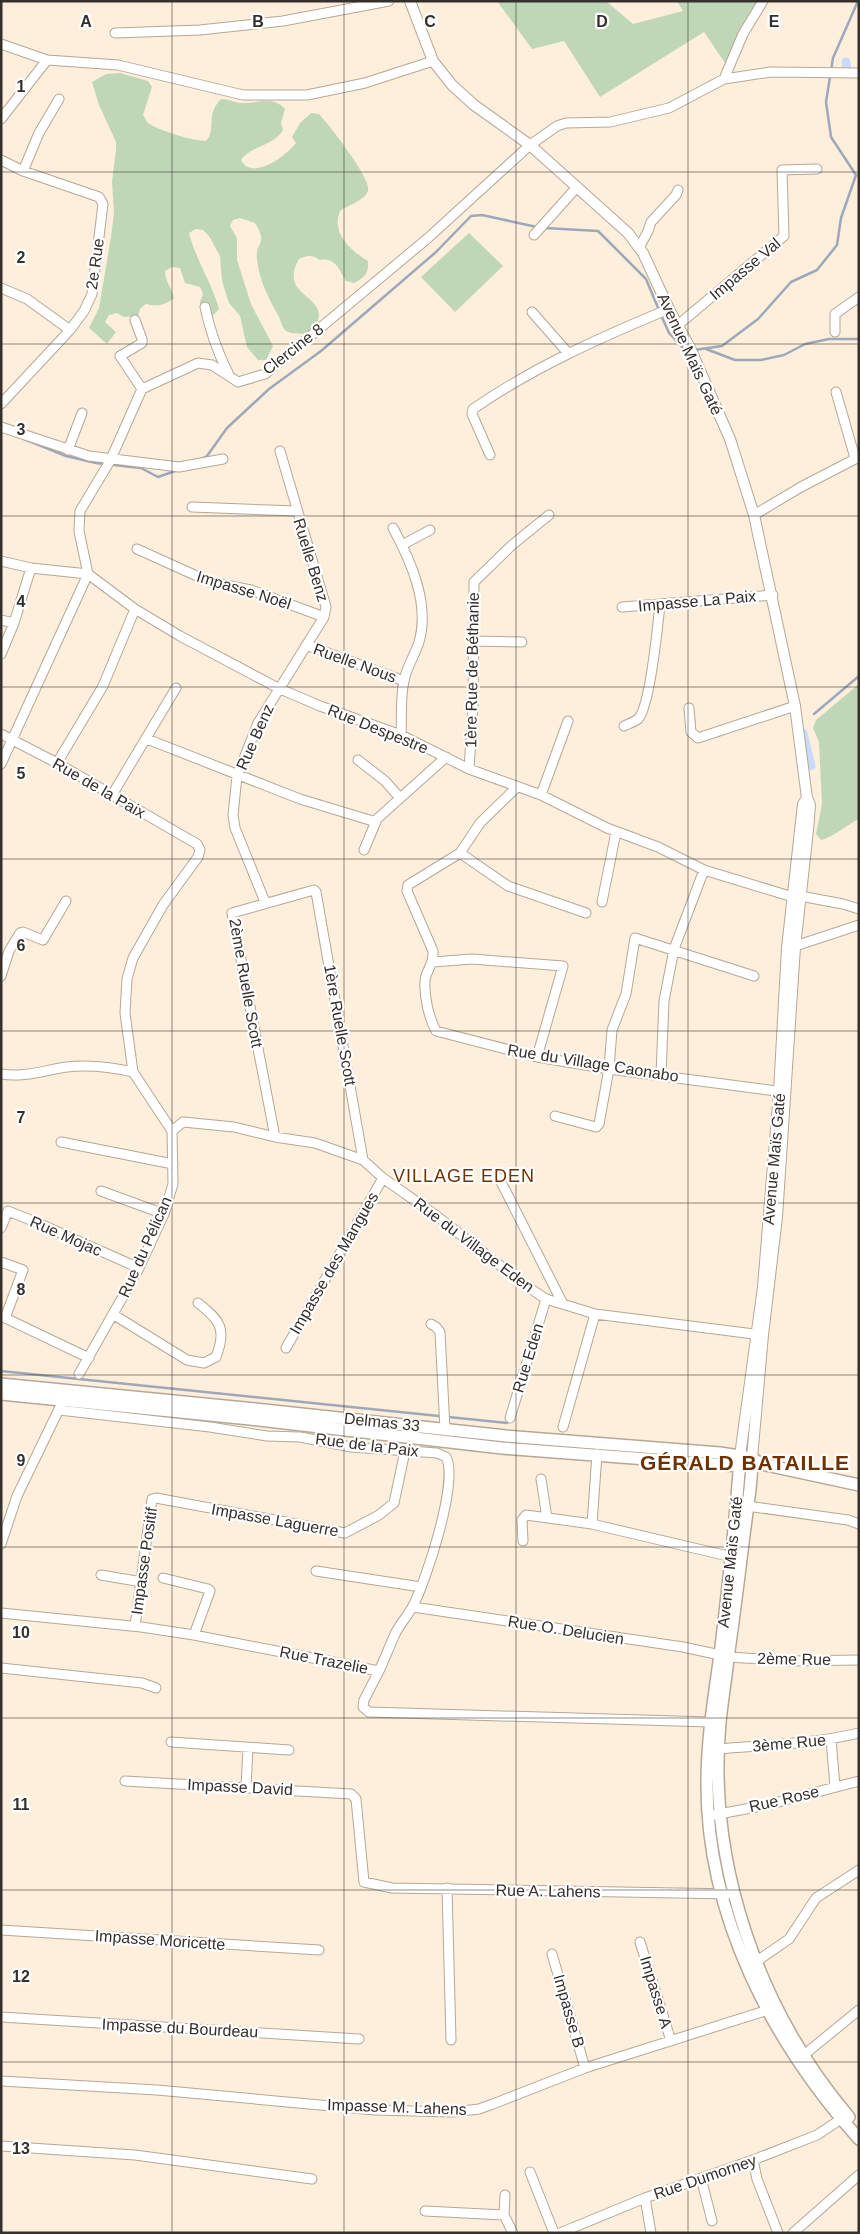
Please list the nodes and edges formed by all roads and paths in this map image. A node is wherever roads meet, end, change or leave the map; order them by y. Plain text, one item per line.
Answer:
1 (389, 1) edge
2 (410, 1) edge
3 (763, 1) edge
4 (115, 33) dead end
5 (1, 44) edge
6 (47, 60) junction
7 (433, 61) junction
8 (859, 73) edge
9 (724, 79) junction
10 (59, 99) dead end
11 (1, 119) edge
12 (530, 145) junction
13 (1, 160) edge
14 (817, 169) dead end
15 (23, 171) junction
16 (577, 187) junction
17 (678, 190) dead end
18 (534, 235) dead end
19 (639, 248) junction
20 (1, 288) edge
21 (859, 297) edge
22 (206, 307) dead end
23 (667, 310) junction
24 (532, 312) dead end
25 (135, 320) dead end
26 (678, 325) junction
27 (70, 330) junction
28 (836, 332) dead end
29 (568, 353) junction
30 (230, 378) junction
31 (142, 389) junction
32 (836, 392) dead end
33 (1, 404) edge
34 (82, 413) dead end
35 (1, 427) edge
36 (68, 450) junction
37 (280, 451) dead end
38 (490, 456) dead end
39 (857, 458) edge
40 (223, 459) dead end
41 (109, 462) junction
42 (192, 507) dead end
43 (296, 512) junction
44 (549, 515) dead end
45 (754, 515) junction
46 (393, 528) dead end
47 (430, 530) dead end
48 (402, 545) junction
49 (137, 549) dead end
50 (1, 561) edge
51 (31, 568) junction
52 (88, 574) junction
53 (773, 595) junction
54 (660, 604) junction
55 (622, 608) dead end
56 (135, 609) junction
57 (324, 616) junction
58 (1, 620) edge
59 (14, 623) junction
60 (474, 641) junction
61 (522, 642) dead end
62 (306, 645) junction
63 (1, 654) edge
64 (404, 681) junction
65 (176, 688) dead end
66 (278, 688) junction
67 (795, 706) junction
68 (689, 708) dead end
69 (568, 721) dead end
70 (624, 726) dead end
71 (1, 734) edge
72 (401, 735) junction
73 (12, 739) junction
74 (147, 739) junction
75 (446, 757) junction
76 (358, 760) dead end
77 (56, 763) junction
78 (1, 764) edge
79 (469, 769) junction
80 (237, 776) junction
81 (517, 787) junction
82 (112, 795) junction
83 (541, 795) junction
84 (400, 798) junction
85 (376, 822) junction
86 (616, 832) junction
87 (197, 844) joint
88 (364, 850) dead end
89 (460, 853) junction
90 (704, 870) junction
91 (315, 890) joint
92 (796, 896) junction
93 (66, 901) dead end
94 (265, 902) junction
95 (602, 902) dead end
96 (859, 909) edge
97 (586, 913) dead end
98 (859, 925) edge
99 (791, 947) junction
100 (674, 949) junction
101 (434, 962) junction
102 (1, 976) edge
103 (754, 976) dead end
104 (537, 1057) junction
105 (609, 1069) junction
106 (133, 1072) junction
107 (1, 1074) edge
108 (661, 1075) junction
109 (783, 1092) junction
110 (554, 1116) dead end
111 (172, 1131) junction
112 (275, 1137) junction
113 (61, 1142) dead end
114 (363, 1160) junction
115 (174, 1164) junction
116 (383, 1178) junction
117 (499, 1178) dead end
118 (101, 1191) dead end
119 (164, 1214) junction
120 (1, 1228) edge
121 (1, 1262) edge
122 (140, 1268) junction
123 (546, 1298) junction
124 (198, 1302) dead end
125 (563, 1304) junction
126 (595, 1314) junction
127 (114, 1315) junction
128 (3, 1317) edge
129 (431, 1324) dead end
130 (759, 1335) junction
131 (286, 1348) dead end
132 (88, 1358) junction
133 (79, 1374) dead end
134 (1, 1384) edge
135 (1, 1394) edge
136 (64, 1401) junction
137 (510, 1418) dead end
138 (562, 1427) dead end
139 (445, 1429) junction
140 (405, 1451) junction
141 (597, 1454) junction
142 (740, 1461) junction
143 (755, 1463) junction
144 (542, 1479) dead end
145 (859, 1485) edge
146 (156, 1498) joint
147 (747, 1506) junction
148 (547, 1518) junction
149 (592, 1524) junction
150 (859, 1524) edge
151 (2, 1538) edge
152 (523, 1540) dead end
153 (1, 1544) edge
154 (732, 1557) junction
155 (316, 1571) dead end
156 (101, 1575) dead end
157 (163, 1578) dead end
158 (142, 1582) junction
159 (421, 1587) junction
160 (412, 1606) junction
161 (1, 1613) edge
162 (135, 1626) junction
163 (194, 1635) junction
164 (724, 1656) junction
165 (859, 1660) edge
166 (1, 1668) edge
167 (379, 1671) junction
168 (156, 1688) dead end
169 (710, 1722) junction
170 (859, 1732) edge
171 (831, 1739) junction
172 (171, 1742) dead end
173 (248, 1747) junction
174 (719, 1748) junction
175 (289, 1750) dead end
176 (125, 1781) dead end
177 (859, 1781) edge
178 (835, 1786) junction
179 (246, 1788) junction
180 (714, 1814) junction
181 (859, 1870) edge
182 (364, 1882) joint
183 (446, 1888) junction
184 (728, 1894) junction
185 (1, 1930) edge
186 (640, 1942) dead end
187 (319, 1950) dead end
188 (552, 1954) dead end
189 (757, 1961) junction
190 (772, 2009) junction
191 (859, 2010) edge
192 (1, 2017) edge
193 (359, 2039) dead end
194 (451, 2040) dead end
195 (671, 2041) junction
196 (805, 2054) junction
197 (585, 2068) junction
198 (1, 2081) edge
199 (844, 2117) junction
200 (859, 2128) edge
201 (859, 2139) edge
202 (1, 2146) edge
203 (753, 2160) junction
204 (530, 2172) dead end
205 (859, 2175) edge
206 (701, 2178) junction
207 (312, 2179) dead end
208 (505, 2195) dead end
209 (645, 2198) junction
210 (425, 2212) dead end
211 (504, 2215) junction
212 (712, 2221) dead end
213 (573, 2230) edge
214 (513, 2233) edge
215 (554, 2233) edge
216 (560, 2233) edge
217 (651, 2233) edge
218 (778, 2233) edge
219 (793, 2233) edge

1 - 4 street
2 - 7 street, Avenue Maïs Gaté
3 - 9 street
5 - 6 street
6 - 7 street
6 - 11 street
7 - 12 street, Avenue Maïs Gaté
8 - 9 street, Clercine 8
9 - 12 street, Clercine 8
10 - 15 street
12 - 16 street, Avenue Maïs Gaté
12 - 30 street, Clercine 8
13 - 15 street, 2e Rue
14 - 26 street, Impasse Val
15 - 27 street, 2e Rue
16 - 18 street
16 - 19 street, Avenue Maïs Gaté
17 - 19 street
19 - 23 street, Avenue Maïs Gaté
20 - 27 street
21 - 28 street
22 - 30 street
23 - 26 street, Avenue Maïs Gaté
23 - 29 street
24 - 29 street
25 - 31 street
26 - 45 street, Avenue Maïs Gaté
27 - 33 street, 2e Rue
29 - 38 street
30 - 31 street
31 - 41 street
32 - 39 street
34 - 36 street
35 - 36 street
36 - 41 street
37 - 43 street, Ruelle Benz
39 - 45 street
40 - 41 street
41 - 52 street
42 - 43 street
43 - 57 street, Ruelle Benz
44 - 60 street, 1ère Rue de Béthanie
45 - 53 street, Avenue Maïs Gaté
46 - 48 street
47 - 48 street
48 - 64 street
49 - 57 street, Impasse Noël
50 - 51 street
51 - 52 street
51 - 59 street
52 - 56 street, Rue Despestre
52 - 73 street
53 - 54 street, Impasse La Paix
53 - 67 street, Avenue Maïs Gaté
54 - 55 street, Impasse La Paix
54 - 70 street
56 - 66 street, Rue Despestre
56 - 77 street
57 - 62 street, Ruelle Benz
58 - 59 street
59 - 63 street
60 - 61 street
60 - 79 street, 1ère Rue de Béthanie
62 - 64 street, Ruelle Nous
62 - 66 street, Ruelle Benz
64 - 72 street
65 - 74 street
66 - 72 street, Rue Despestre
66 - 80 street, Rue Benz
67 - 68 street
67 - 92 street, Avenue Maïs Gaté
69 - 83 street
71 - 73 street, Rue de la Paix
72 - 75 street, Rue Despestre
73 - 77 street, Rue de la Paix
73 - 78 street
74 - 80 street
74 - 82 street
75 - 79 street, Rue Despestre
75 - 84 street
76 - 84 street
77 - 82 street, Rue de la Paix
79 - 81 street, Rue Despestre
80 - 85 street
80 - 94 street, Rue Benz
81 - 83 street, Rue Despestre
81 - 89 street
82 - 87 street, Rue de la Paix
83 - 86 street, Rue Despestre
84 - 85 street
85 - 88 street
86 - 90 street, Rue Despestre
86 - 95 street
87 - 106 street, Rue du Pélican
89 - 97 street
89 - 101 street
90 - 92 street, Rue Despestre
90 - 100 street
91 - 94 street, 2ème Ruelle Scott
91 - 114 street, 1ère Ruelle Scott
92 - 96 street, Rue Despestre
92 - 99 street, Avenue Maïs Gaté
93 - 102 street
94 - 112 street, 2ème Ruelle Scott
98 - 99 street
99 - 109 street, Avenue Maïs Gaté
100 - 103 street
100 - 105 street
100 - 108 street
101 - 104 street, Rue du Village Caonabo
101 - 104 street
104 - 105 street, Rue du Village Caonabo
105 - 108 street, Rue du Village Caonabo
105 - 110 street
106 - 107 street
106 - 111 street, Rue du Pélican
108 - 109 street, Rue du Village Caonabo
109 - 130 street, Avenue Maïs Gaté
111 - 112 street, Rue du Village Eden
111 - 115 street, Rue du Pélican
112 - 114 street, Rue du Village Eden
113 - 115 street
114 - 116 street, Rue du Village Eden
115 - 119 street, Rue du Pélican
116 - 123 street, Rue du Village Eden
116 - 131 street, Impasse des Mangues
117 - 125 street
118 - 119 street
119 - 122 street, Rue du Pélican
120 - 122 street, Rue Mojac
121 - 128 street
122 - 127 street, Rue du Pélican
123 - 125 street, Rue du Village Eden
123 - 137 street, Rue Eden
124 - 127 street
125 - 126 street, Rue du Village Eden
126 - 130 street, Rue du Village Eden
126 - 138 street
127 - 132 street, Rue du Pélican
128 - 132 street
129 - 139 street
130 - 142 street, Avenue Maïs Gaté
130 - 143 street, Avenue Maïs Gaté
132 - 133 street, Rue du Pélican
134 - 136 main road, Delmas 33
135 - 136 main road, Delmas 33
136 - 139 main road, Delmas 33
136 - 140 street, Rue de la Paix
136 - 141 main road, Delmas 33
136 - 151 street
139 - 142 main road, Delmas 33
140 - 146 street, Impasse Laguerre
140 - 159 street, Rue de la Paix
141 - 142 main road, Delmas 33
141 - 149 street
142 - 143 main road, Delmas 33
142 - 154 main road, Avenue Maïs Gaté
143 - 145 main road, Delmas 33
143 - 147 main road, Avenue Maïs Gaté
144 - 148 street
146 - 158 street, Impasse Positif
147 - 150 street
147 - 164 main road, Avenue Maïs Gaté
148 - 149 street
148 - 152 street
149 - 154 street
151 - 153 street
154 - 164 main road, Avenue Maïs Gaté
155 - 159 street
156 - 158 street
157 - 163 street, Impasse Positif
158 - 162 street, Impasse Positif
159 - 160 street, Rue de la Paix
160 - 164 street, Rue O. Delucien
160 - 167 street, Rue de la Paix
161 - 162 street, Rue Trazelie
162 - 163 street, Rue Trazelie
163 - 167 street, Rue Trazelie
164 - 165 street, 2ème Rue
164 - 169 main road, Avenue Maïs Gaté
164 - 174 main road, Avenue Maïs Gaté
166 - 168 street
167 - 169 street, Rue Trazelie
169 - 180 main road, Avenue Maïs Gaté
170 - 171 street, 3ème Rue
171 - 174 street, 3ème Rue
171 - 178 street
172 - 173 street
173 - 175 street
173 - 179 street
174 - 180 main road, Avenue Maïs Gaté
176 - 179 street, Impasse David
177 - 178 street, Rue Rose
178 - 180 street, Rue Rose
179 - 182 street, Impasse David
180 - 184 main road, Avenue Maïs Gaté
181 - 189 street
182 - 183 street, Rue A. Lahens
183 - 184 street, Rue A. Lahens
183 - 194 street
184 - 189 main road, Avenue Maïs Gaté
184 - 190 main road, Avenue Maïs Gaté
185 - 187 street, Impasse Moricette
186 - 195 street, Impasse A
188 - 197 street, Impasse B
189 - 190 main road, Avenue Maïs Gaté
190 - 195 street, Impasse M. Lahens
190 - 196 main road, Avenue Maïs Gaté
190 - 199 main road, Avenue Maïs Gaté
191 - 196 street
192 - 193 street, Impasse du Bourdeau
195 - 197 street, Impasse M. Lahens
196 - 199 main road, Avenue Maïs Gaté
197 - 198 street, Impasse M. Lahens
199 - 200 main road, Avenue Maïs Gaté
199 - 201 main road, Avenue Maïs Gaté
199 - 203 street, Rue Dumorney
202 - 207 street
203 - 206 street, Rue Dumorney
203 - 218 street
204 - 215 street
205 - 219 street
206 - 209 street, Rue Dumorney
206 - 212 street
208 - 211 street
209 - 213 street, Rue Dumorney
209 - 217 street
210 - 211 street
211 - 214 street
213 - 216 street, Rue Dumorney

